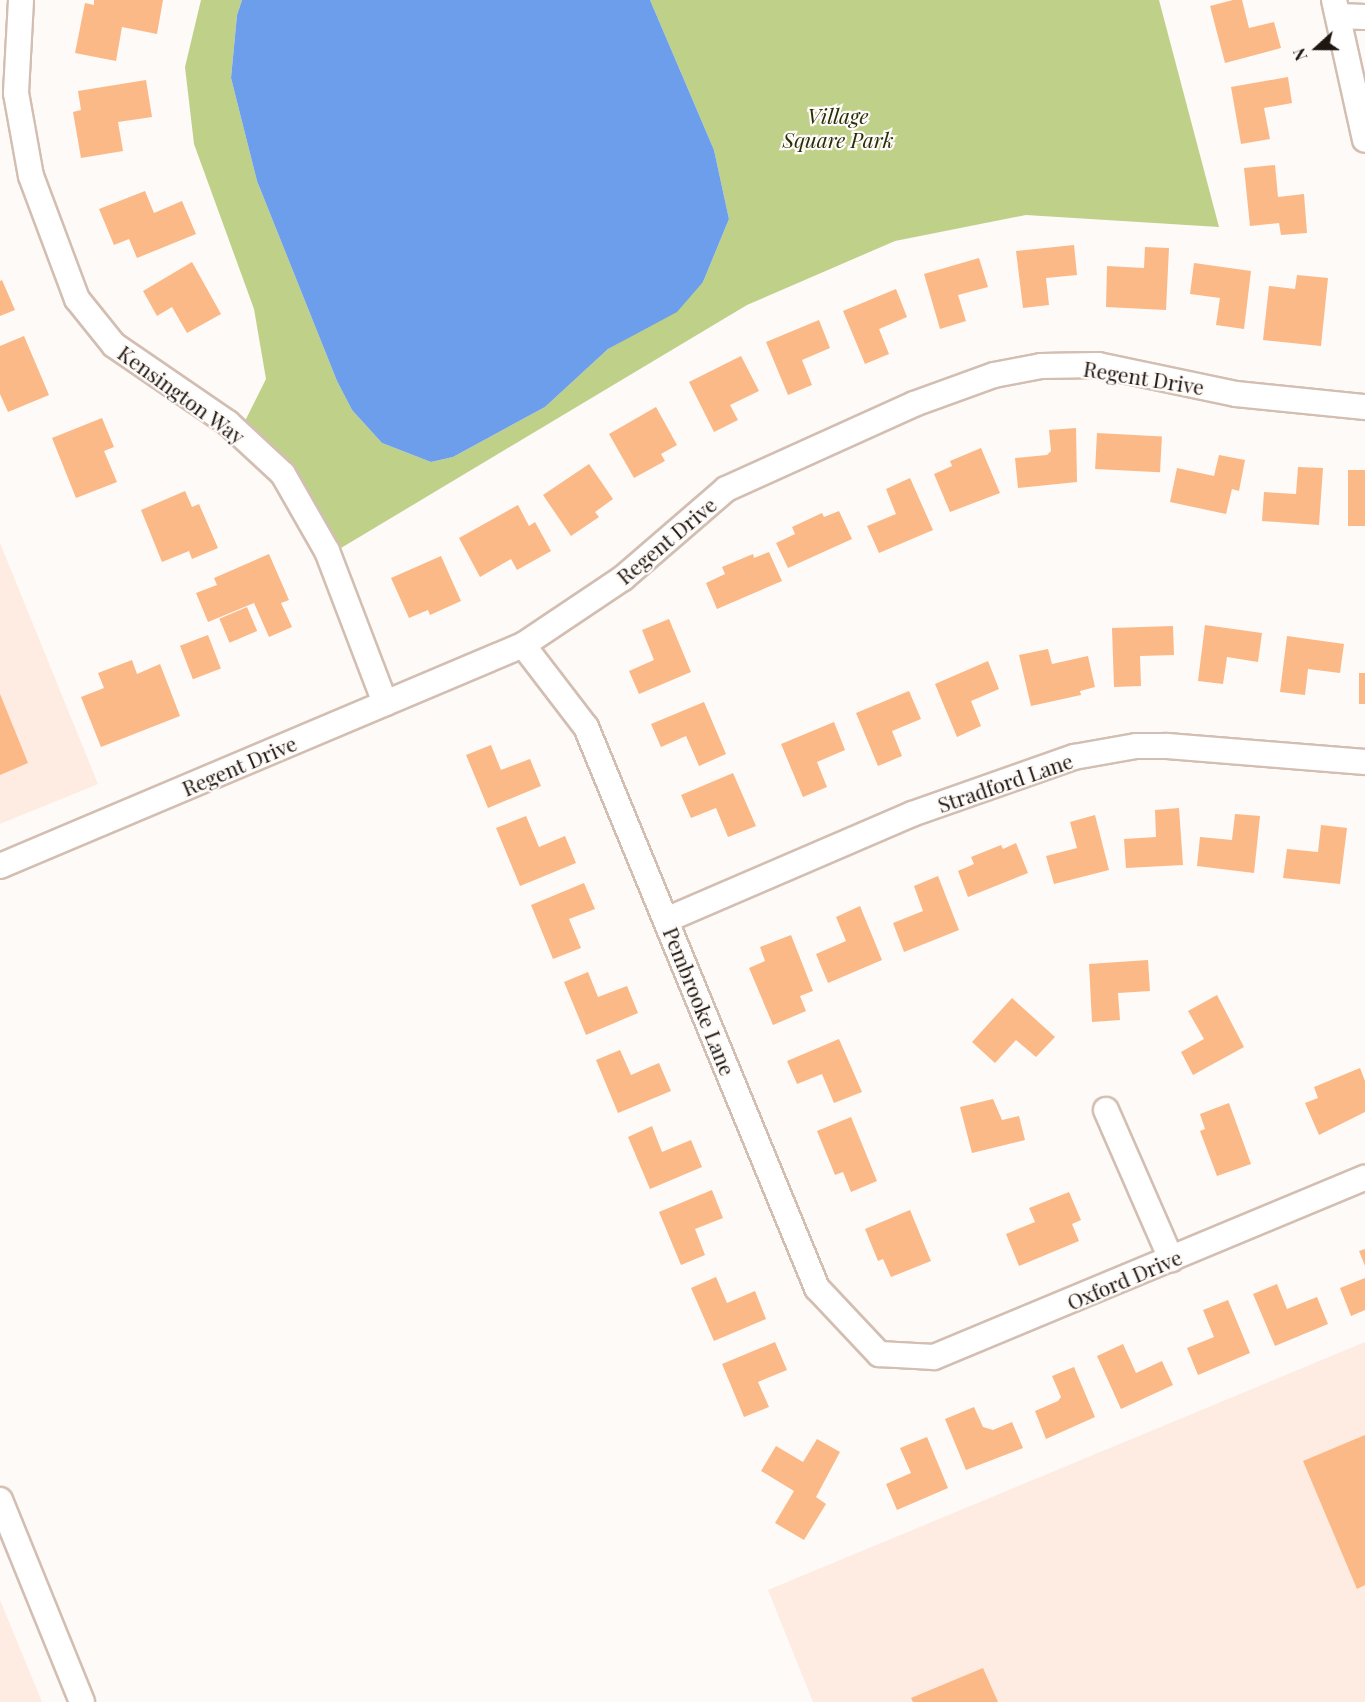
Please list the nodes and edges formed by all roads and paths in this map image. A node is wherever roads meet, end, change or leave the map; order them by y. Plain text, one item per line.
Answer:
1 (21, 0) edge
2 (1336, 8) edge
3 (1365, 17) edge
4 (1365, 140) edge
5 (1365, 406) edge
6 (524, 645) junction
7 (385, 703) junction
8 (1365, 762) edge
9 (0, 866) edge
10 (666, 920) junction
11 (1106, 1110) dead end
12 (1365, 1178) edge
13 (1172, 1259) junction
14 (879, 1354) joint
15 (0, 1500) edge
16 (82, 1702) edge

1 - 7 street, Kensington Way
2 - 3 street
2 - 4 street
5 - 6 street, Regent Drive
6 - 7 street, Regent Drive
6 - 10 street, Pembrooke Lane
7 - 9 street, Regent Drive
8 - 10 street, Stradford Lane
10 - 14 street, Pembrooke Lane
11 - 13 street
12 - 13 street, Oxford Drive
13 - 14 street, Oxford Drive
15 - 16 street

